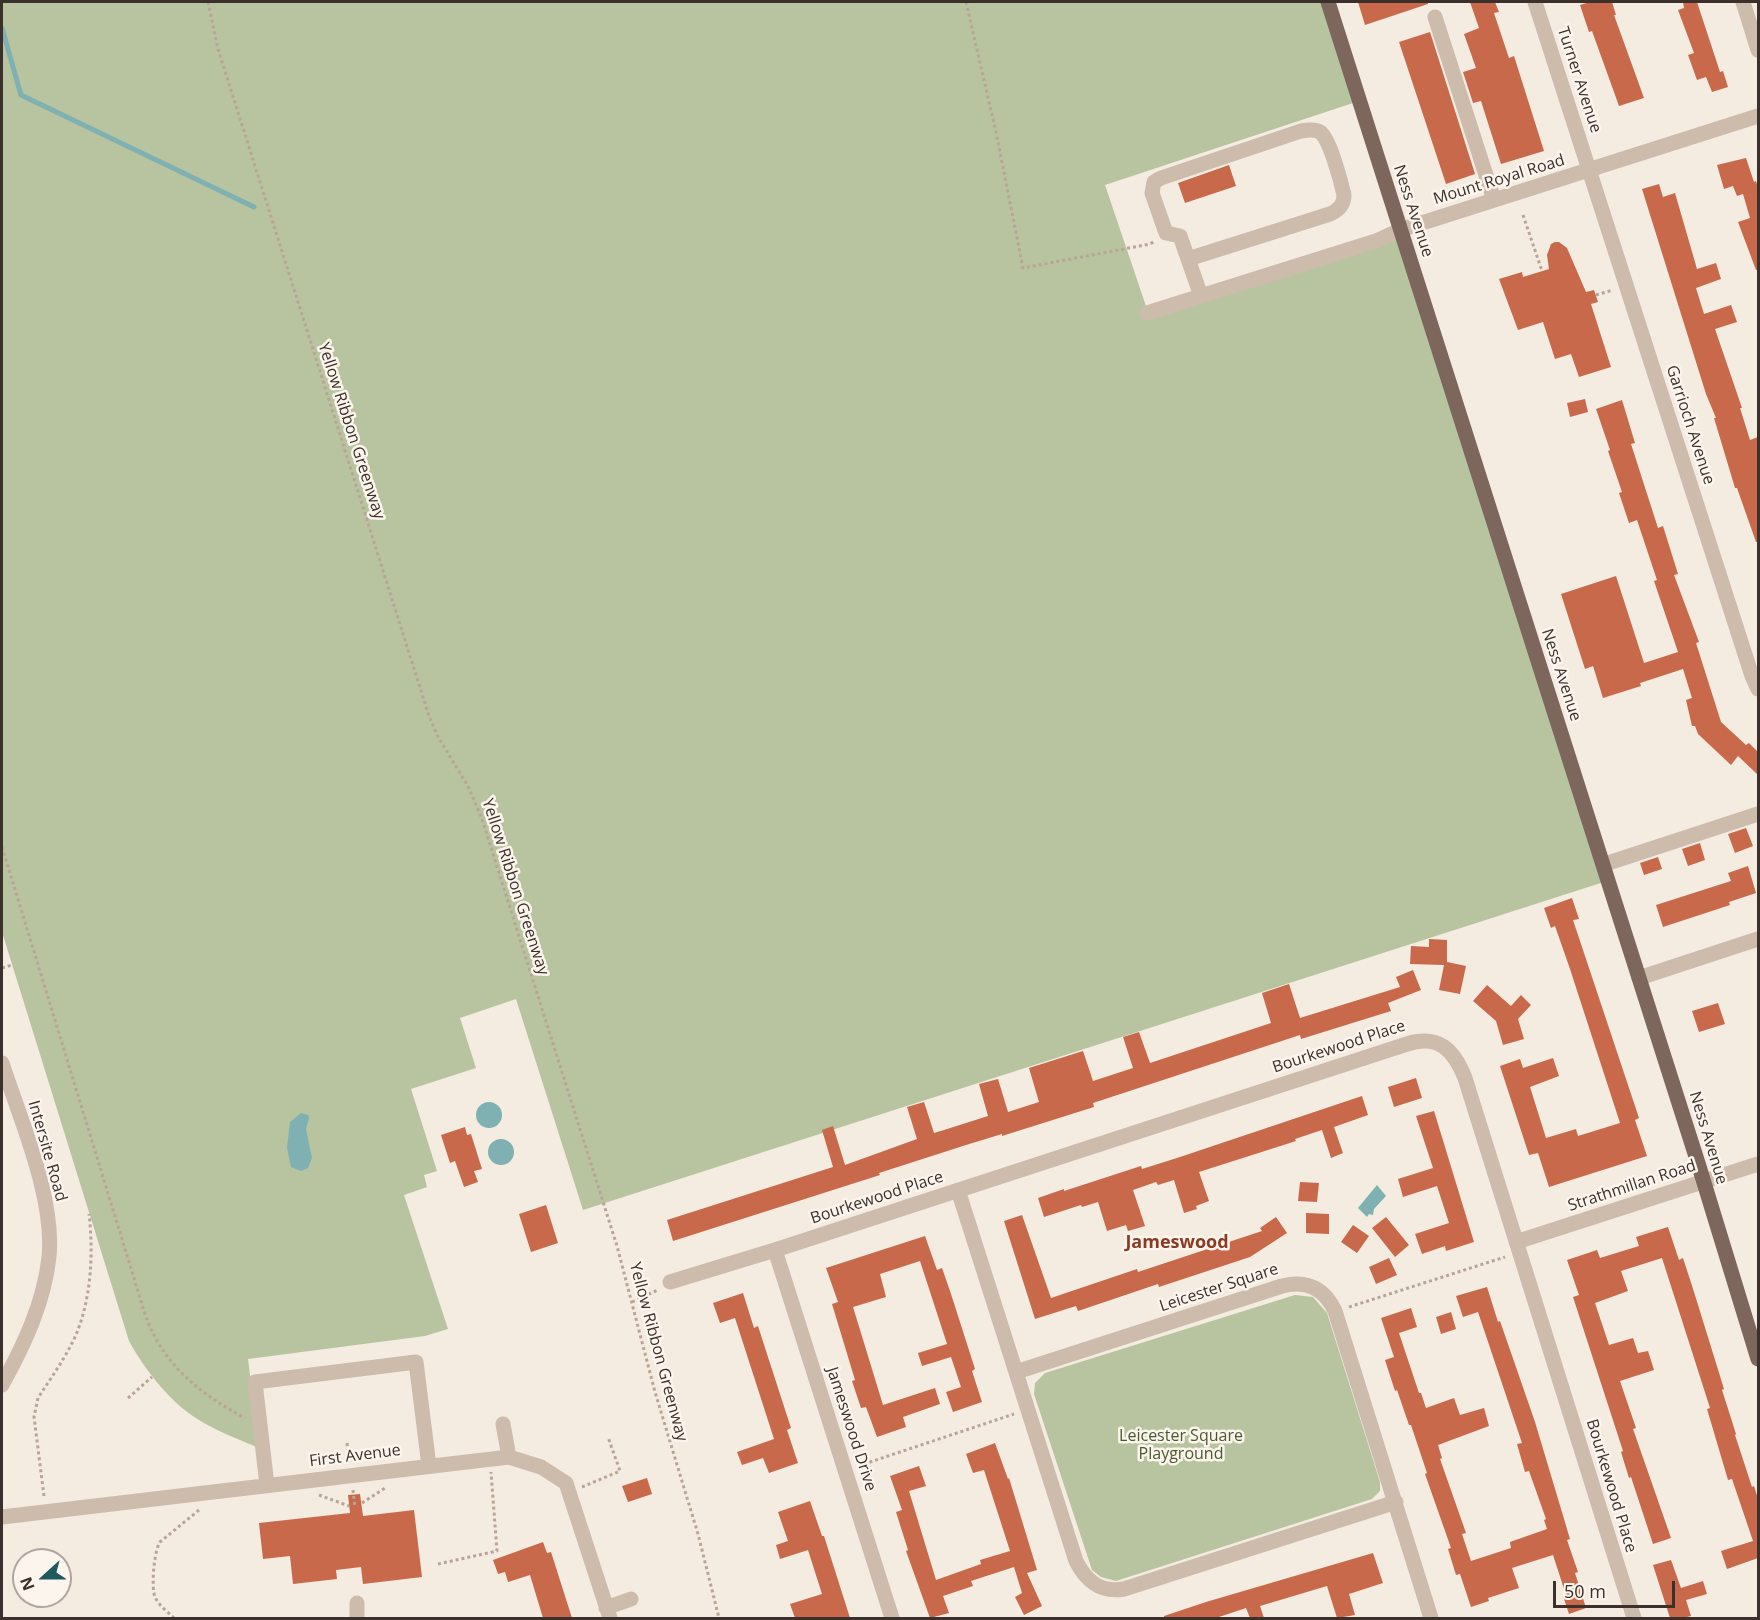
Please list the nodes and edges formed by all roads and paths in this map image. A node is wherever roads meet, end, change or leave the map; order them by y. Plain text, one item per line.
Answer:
1 (208, 2) edge
2 (966, 2) edge
3 (1328, 2) edge
4 (1535, 2) edge
5 (1743, 2) edge
6 (1435, 17) dead end
7 (1758, 50) edge
8 (1758, 116) edge
9 (1589, 170) junction
10 (1494, 200) junction
11 (1523, 215) dead end
12 (1400, 230) junction
13 (1173, 235) junction
14 (1188, 259) junction
15 (1542, 271) dead end
16 (1201, 296) junction
17 (1147, 312) dead end
18 (1758, 689) edge
19 (1758, 814) edge
20 (2, 847) edge
21 (1602, 865) junction
22 (1758, 939) edge
23 (12, 965) dead end
24 (2, 968) edge
25 (1639, 978) junction
26 (2, 1063) edge
27 (1758, 1164) edge
28 (1703, 1182) junction
29 (958, 1190) junction
30 (89, 1214) dead end
31 (1518, 1247) junction
32 (775, 1250) junction
33 (670, 1282) joint
34 (632, 1302) junction
35 (1335, 1311) junction
36 (1758, 1359) edge
37 (1016, 1372) junction
38 (152, 1377) dead end
39 (2, 1385) edge
40 (128, 1398) dead end
41 (1028, 1409) junction
42 (250, 1421) dead end
43 (504, 1424) dead end
44 (608, 1437) dead end
45 (509, 1456) junction
46 (490, 1459) junction
47 (429, 1466) junction
48 (845, 1471) junction
49 (267, 1485) junction
50 (224, 1490) junction
51 (569, 1492) junction
52 (1396, 1502) junction
53 (46, 1511) junction
54 (2, 1517) edge
55 (438, 1564) dead end
56 (631, 1599) dead end
57 (608, 1613) edge
58 (174, 1618) edge
59 (719, 1618) edge
60 (892, 1618) edge
61 (1431, 1618) edge
62 (1634, 1618) edge

1 - 34 path, Yellow Ribbon Greenway
2 - 13 path
3 - 12 main road, Ness Avenue
4 - 9 street, Turner Avenue
5 - 7 street
6 - 10 street
8 - 9 street, Mount Royal Road
9 - 10 street, Mount Royal Road
9 - 18 street, Garrioch Avenue
10 - 12 street, Mount Royal Road
11 - 15 path
12 - 16 street, Mount Royal Road
12 - 21 main road, Ness Avenue
13 - 14 street
13 - 14 street
14 - 16 street
16 - 17 street, Mount Royal Road
19 - 21 street
20 - 42 path
21 - 25 main road, Ness Avenue
22 - 25 street
23 - 24 path
25 - 28 main road, Ness Avenue
26 - 39 street, Intersite Road
27 - 28 street, Strathmillan Road
28 - 31 street, Strathmillan Road
28 - 36 main road, Ness Avenue
29 - 31 street, Bourkewood Place
29 - 32 street, Bourkewood Place
29 - 37 street
30 - 53 path
31 - 35 path
31 - 62 street, Bourkewood Place
32 - 33 street, Bourkewood Place
32 - 48 street, Jameswood Drive
33 - 34 path
34 - 59 path, Yellow Ribbon Greenway
35 - 37 street, Leicester Square
35 - 52 street, Leicester Square
37 - 41 street
38 - 40 path
41 - 48 path
41 - 52 street
43 - 45 street
44 - 51 path
45 - 46 street, First Avenue
45 - 51 street, First Avenue
46 - 47 street, First Avenue
46 - 55 path
47 - 49 street, First Avenue
47 - 49 street
48 - 60 street, Jameswood Drive
49 - 50 street, First Avenue
50 - 53 street, First Avenue
50 - 58 path
51 - 57 street, First Avenue
52 - 61 street, Leicester Square
53 - 54 street, First Avenue
56 - 57 street

